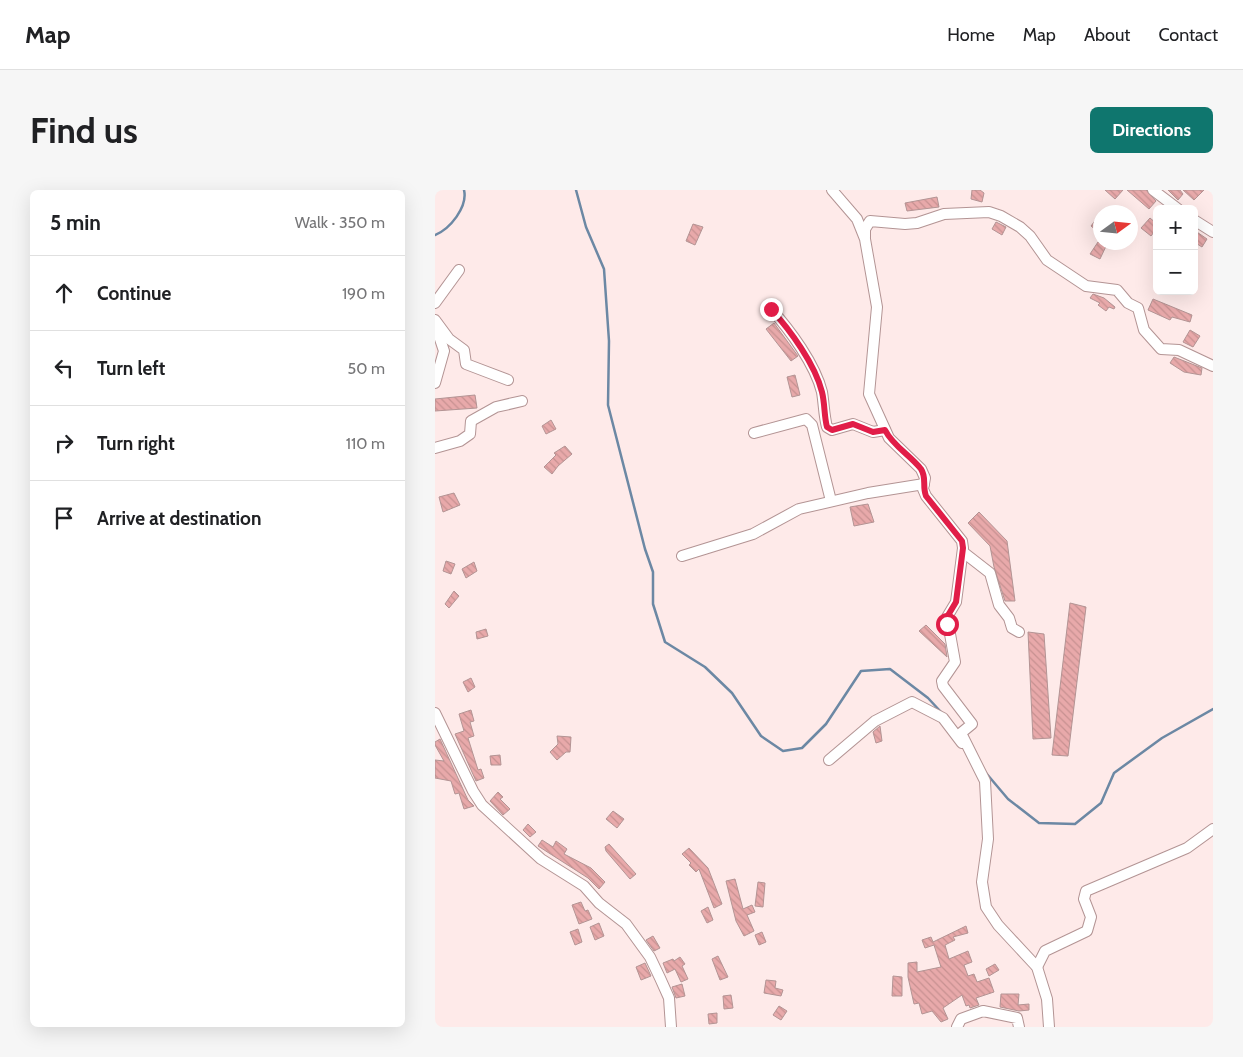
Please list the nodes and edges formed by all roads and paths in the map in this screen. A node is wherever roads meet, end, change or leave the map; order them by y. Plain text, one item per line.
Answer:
1 (831, 190) edge
2 (1153, 190) edge
3 (1173, 205) edge
4 (1198, 223) edge
5 (1213, 232) edge
6 (865, 239) junction
7 (459, 270) dead end
8 (435, 303) edge
9 (771, 309) dead end
10 (435, 320) edge
11 (435, 324) edge
12 (1213, 366) edge
13 (509, 380) dead end
14 (435, 383) edge
15 (523, 401) dead end
16 (885, 430) junction
17 (754, 433) dead end
18 (435, 448) edge
19 (924, 484) junction
20 (831, 501) junction
21 (963, 552) junction
22 (682, 556) dead end
23 (1019, 632) dead end
24 (435, 713) edge
25 (829, 760) dead end
26 (975, 762) junction
27 (1213, 829) edge
28 (1037, 967) junction
29 (671, 1027) edge
30 (957, 1027) edge
31 (1019, 1027) edge
32 (1049, 1027) edge

1 - 6 street
2 - 3 street
4 - 5 street
6 - 12 street
6 - 16 street
7 - 8 street
9 - 16 street
10 - 13 street
11 - 14 street
15 - 18 street
16 - 19 street
17 - 20 street
19 - 20 street
19 - 21 street
20 - 22 street
21 - 23 street
21 - 26 street
24 - 29 street
25 - 26 street
26 - 28 street
27 - 28 street
28 - 32 street
30 - 31 street

